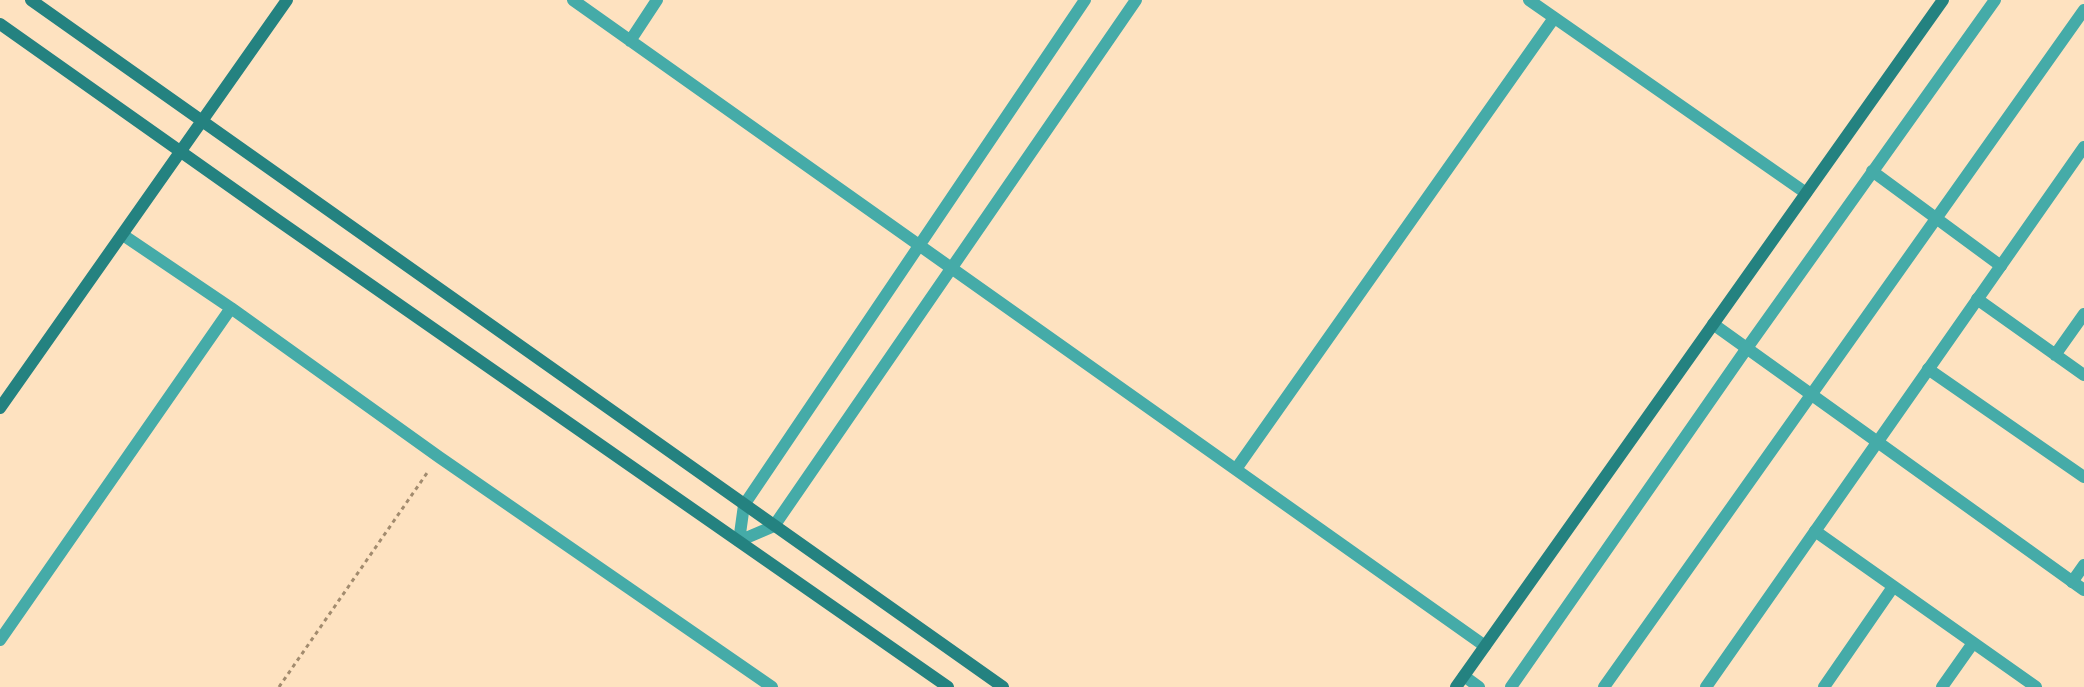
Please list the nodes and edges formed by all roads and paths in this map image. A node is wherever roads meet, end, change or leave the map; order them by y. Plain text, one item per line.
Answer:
1 (31, 0) edge
2 (287, 0) edge
3 (572, 0) edge
4 (657, 0) edge
5 (1085, 0) edge
6 (1136, 0) edge
7 (1529, 0) edge
8 (1943, 0) edge
9 (1995, 0) edge
10 (2084, 10) edge
11 (1554, 18) junction
12 (0, 24) edge
13 (630, 41) junction
14 (202, 122) junction
15 (2084, 147) edge
16 (181, 152) junction
17 (1872, 172) junction
18 (1806, 193) junction
19 (1936, 219) junction
20 (123, 235) junction
21 (920, 245) junction
22 (2001, 266) junction
23 (952, 268) junction
24 (1977, 299) junction
25 (231, 308) junction
26 (2084, 314) edge
27 (1713, 324) junction
28 (1747, 348) junction
29 (2055, 355) junction
30 (1928, 369) junction
31 (2084, 375) edge
32 (1812, 395) junction
33 (0, 408) edge
34 (1877, 442) junction
35 (439, 456) junction
36 (1236, 469) junction
37 (2084, 477) edge
38 (744, 504) junction
39 (774, 526) junction
40 (1815, 531) junction
41 (739, 541) junction
42 (2084, 565) edge
43 (2072, 582) junction
44 (1893, 587) junction
45 (2084, 590) edge
46 (0, 640) edge
47 (1973, 643) junction
48 (1485, 646) junction
49 (1464, 676) junction
50 (279, 687) edge
51 (772, 687) edge
52 (948, 687) edge
53 (1003, 687) edge
54 (1456, 687) edge
55 (1479, 687) edge
56 (1511, 687) edge
57 (1604, 687) edge
58 (1706, 687) edge
59 (1824, 687) edge
60 (1942, 687) edge
61 (2036, 687) edge

1 - 14 street
2 - 14 street
3 - 13 street
4 - 13 street
5 - 21 street
6 - 23 street
7 - 11 street
8 - 18 street
9 - 17 street
10 - 19 street
11 - 18 street
11 - 36 street
12 - 16 street
13 - 21 street
14 - 16 street
14 - 38 street
15 - 22 street
16 - 20 street
16 - 41 street
17 - 19 street
17 - 28 street
18 - 27 street
19 - 22 street
19 - 32 street
20 - 25 street
20 - 33 street
21 - 23 street
21 - 38 street
22 - 24 street
23 - 36 street
23 - 39 street
24 - 29 street
24 - 30 street
25 - 35 street
25 - 46 street
26 - 29 street
27 - 28 street
27 - 48 street
28 - 32 street
28 - 56 street
29 - 31 street
30 - 34 street
30 - 37 street
32 - 34 street
32 - 57 street
34 - 40 street
34 - 43 street
35 - 50 path
35 - 51 street
36 - 48 street
38 - 39 street
38 - 41 street
39 - 41 street
39 - 53 street
40 - 44 street
40 - 58 street
41 - 52 street
42 - 43 street
43 - 45 street
44 - 47 street
44 - 59 street
47 - 60 street
47 - 61 street
48 - 49 street
49 - 54 street
49 - 55 street

